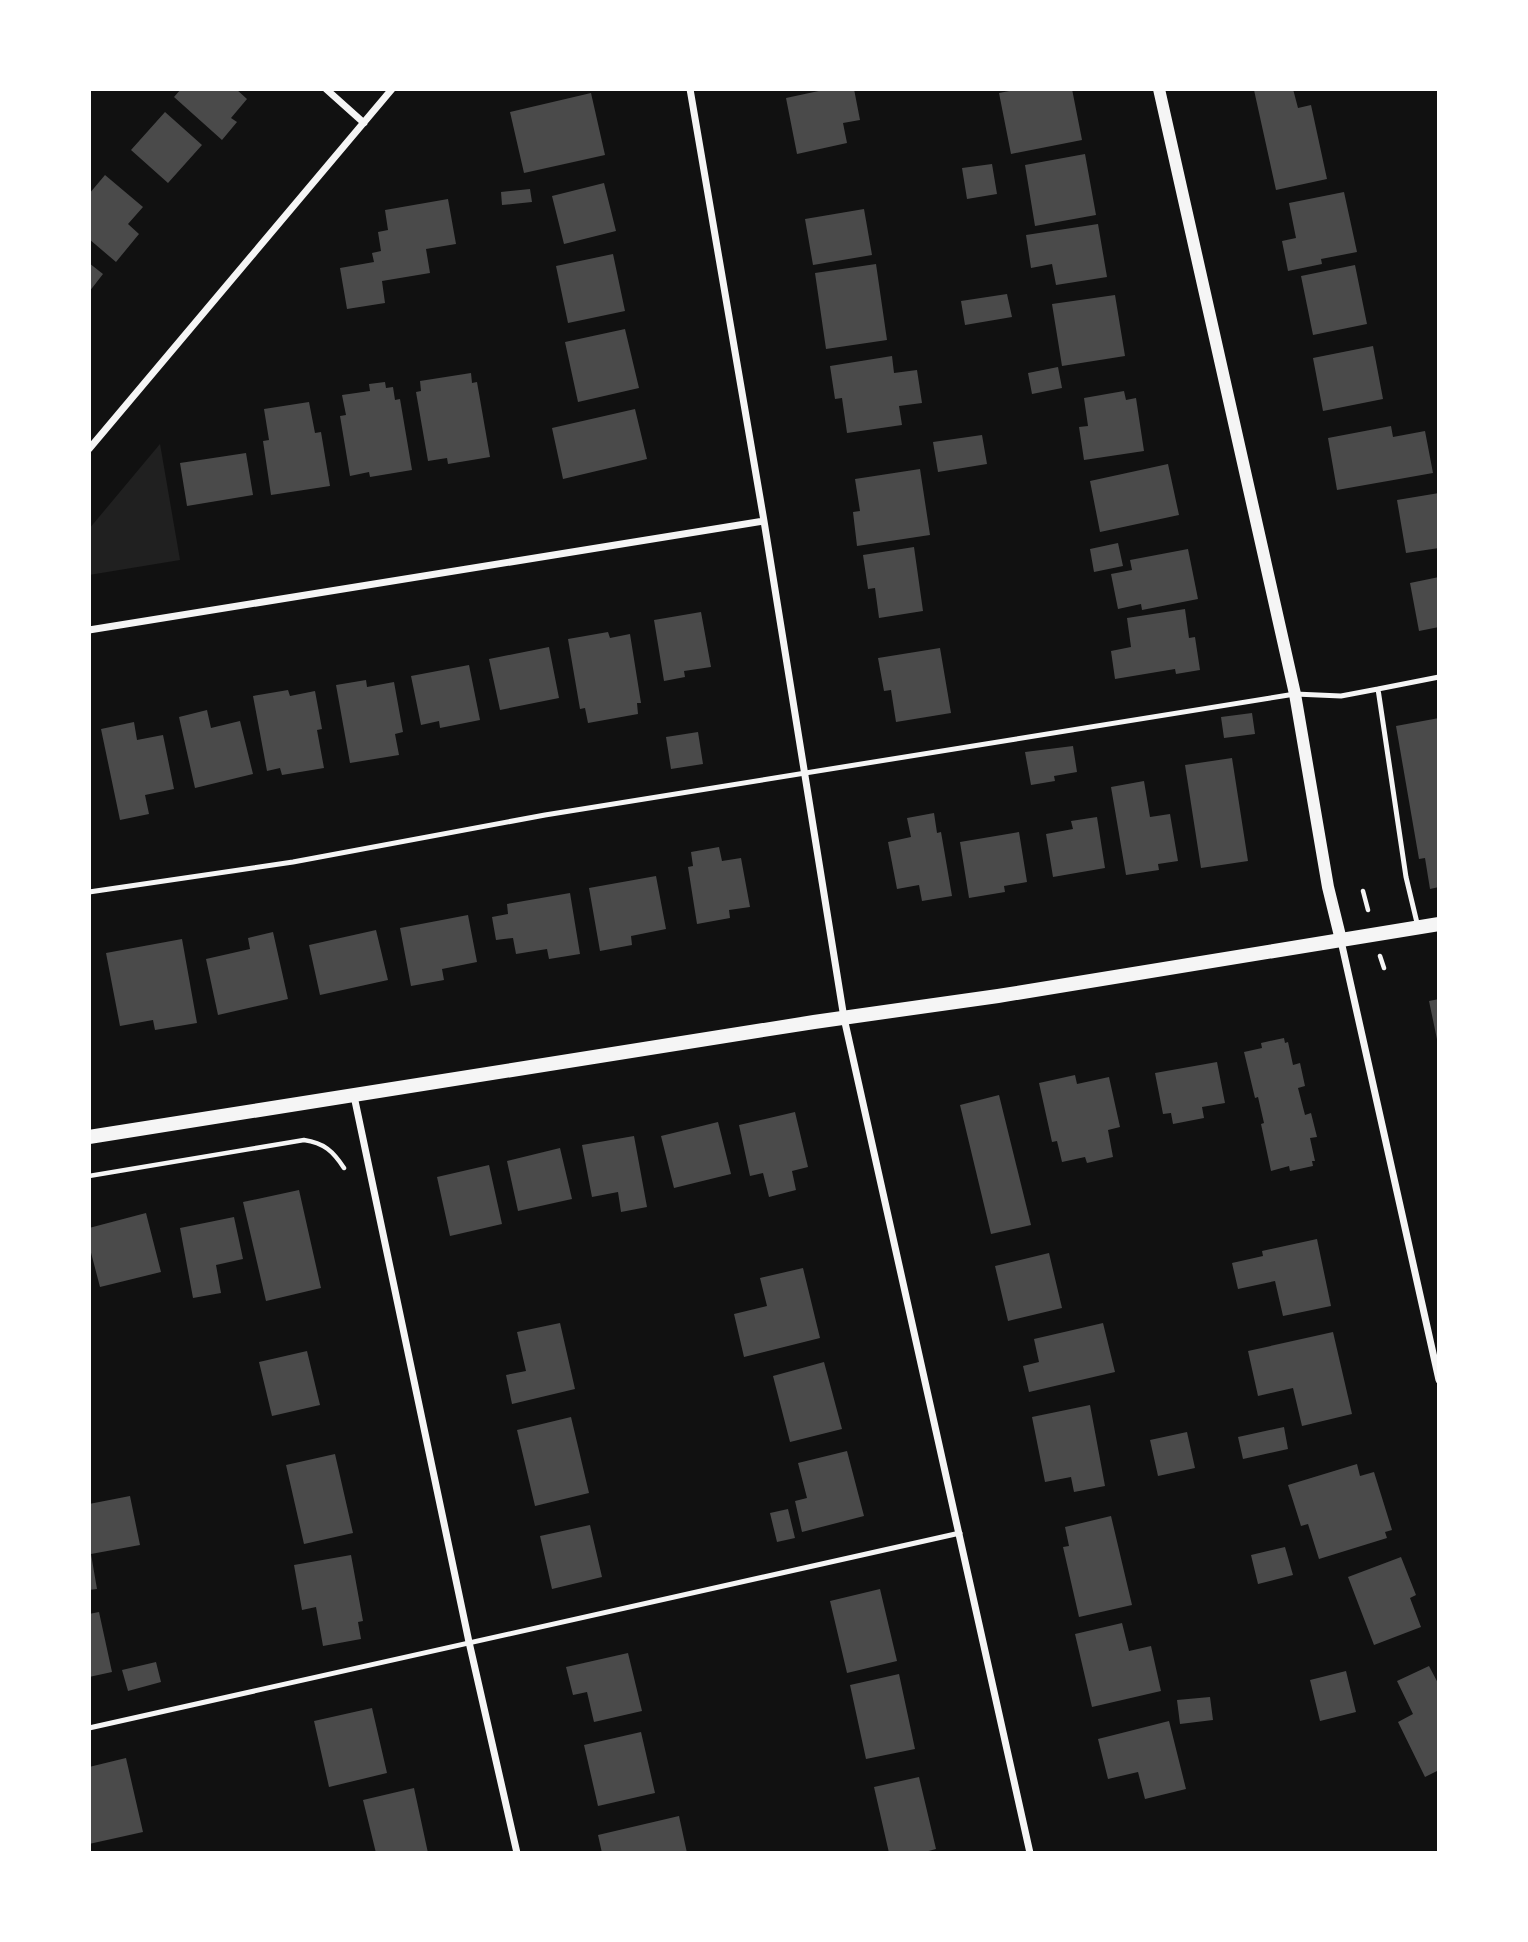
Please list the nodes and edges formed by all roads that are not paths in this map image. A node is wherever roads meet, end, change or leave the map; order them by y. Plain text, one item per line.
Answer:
1 (326, 89) edge
2 (392, 89) edge
3 (690, 89) edge
4 (1159, 89) edge
5 (364, 123) junction
6 (89, 449) edge
7 (764, 521) junction
8 (89, 630) edge
9 (1439, 677) edge
10 (1378, 690) junction
11 (1295, 694) junction
12 (803, 774) junction
13 (89, 892) edge
14 (1439, 924) edge
15 (1418, 927) junction
16 (1341, 940) junction
17 (844, 1018) junction
18 (354, 1096) junction
19 (89, 1137) edge
20 (1439, 1380) edge
21 (960, 1533) junction
22 (469, 1642) junction
23 (89, 1728) edge
24 (517, 1853) edge
25 (1030, 1853) edge

1 - 5 street
2 - 5 street
3 - 7 street
4 - 11 street
5 - 6 street
7 - 8 street
7 - 12 street
9 - 10 lane
10 - 11 lane
10 - 15 lane
11 - 12 lane
11 - 16 street
12 - 13 lane
12 - 17 street
14 - 15 main road
15 - 16 main road
16 - 17 main road
16 - 20 street
17 - 18 main road
17 - 21 street
18 - 19 main road
18 - 22 street
21 - 22 lane
21 - 25 street
22 - 23 lane
22 - 24 street

